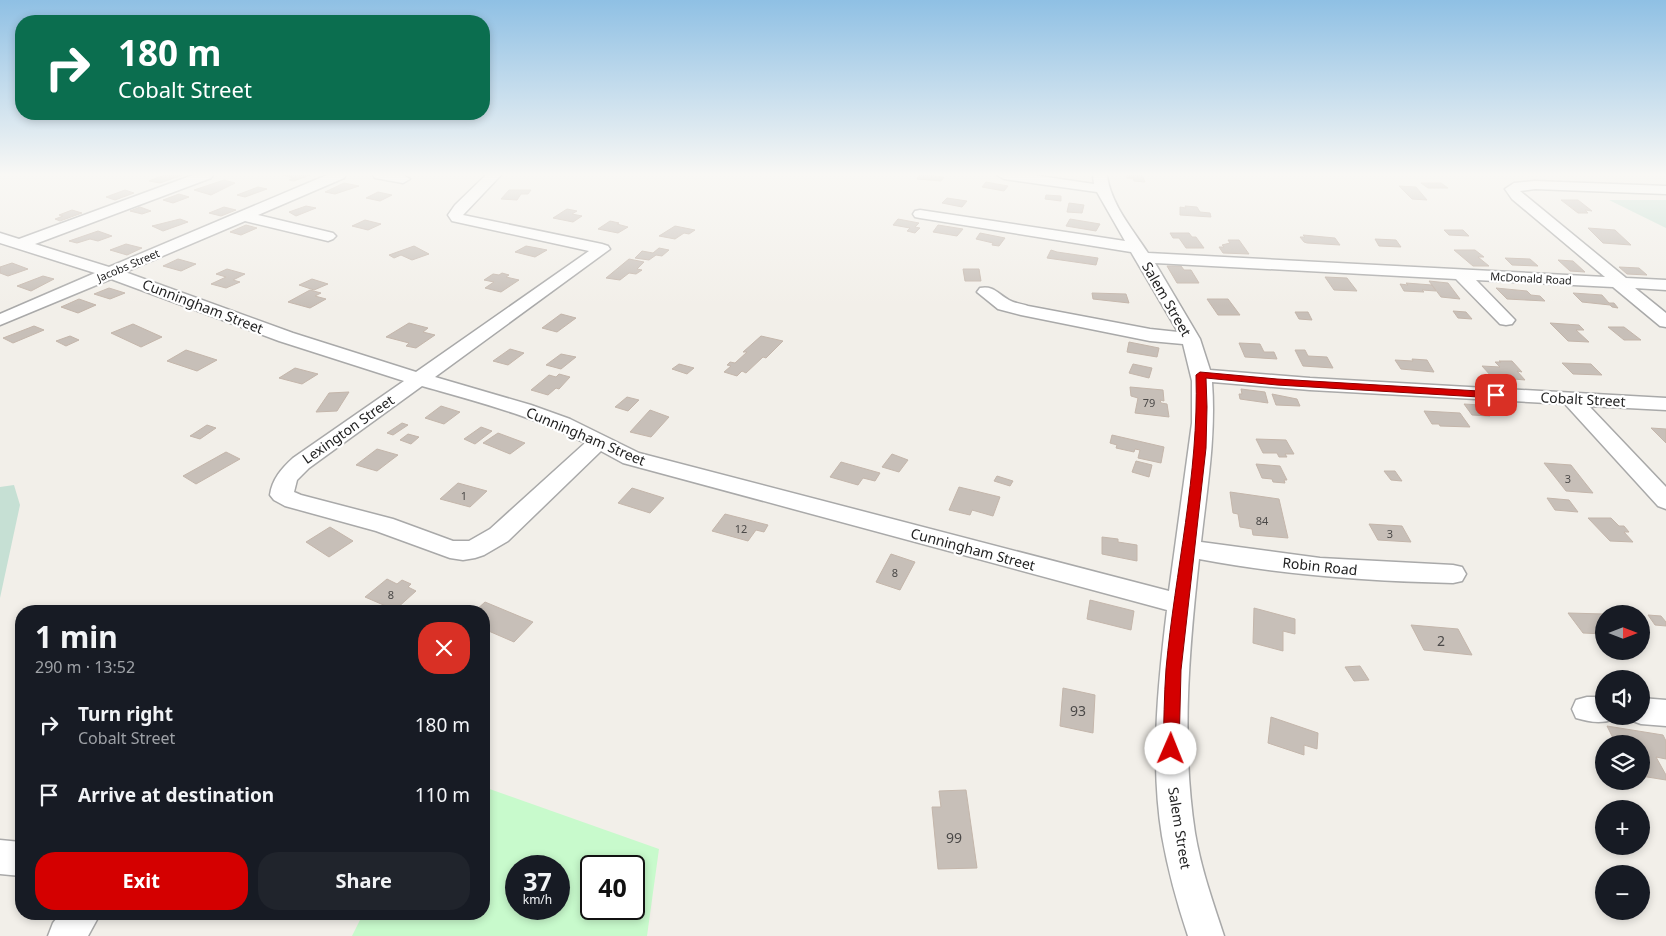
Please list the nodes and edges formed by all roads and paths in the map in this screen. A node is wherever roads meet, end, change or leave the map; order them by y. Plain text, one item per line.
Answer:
1 (76, 219) edge
2 (238, 219) edge
3 (255, 219) edge
4 (459, 219) edge
5 (946, 219) edge
6 (1121, 219) edge
7 (1544, 219) edge
8 (328, 236) dead end
9 (10, 241) edge
10 (1140, 253) junction
11 (110, 272) junction
12 (1460, 274) junction
13 (1619, 282) junction
14 (1666, 284) edge
15 (986, 292) dead end
16 (0, 320) edge
17 (1506, 320) dead end
18 (1666, 322) edge
19 (1191, 339) junction
20 (1200, 375) junction
21 (419, 379) junction
22 (1571, 399) junction
23 (1666, 404) edge
24 (598, 442) junction
25 (1666, 501) edge
26 (1188, 548) junction
27 (1453, 574) dead end
28 (1180, 604) junction
29 (1650, 712) edge
30 (1666, 713) edge
31 (0, 857) edge
32 (15, 858) edge
33 (78, 920) edge
34 (66, 936) edge
35 (1206, 936) edge

1 - 9 street
2 - 11 street, Jacobs Street
3 - 8 street
4 - 21 street, Lexington Street
5 - 10 street, McDonald Road
6 - 10 street, Salem Street
7 - 13 street
9 - 11 street, Cunningham Street
10 - 12 street, McDonald Road
10 - 19 street, Salem Street
11 - 16 street, Jacobs Street
11 - 21 street, Cunningham Street
12 - 13 street, McDonald Road
12 - 17 street
13 - 14 street, McDonald Road
13 - 18 street
15 - 19 street
19 - 20 street, Salem Street
20 - 22 street, Cobalt Street
20 - 26 street, Salem Street
21 - 24 street, Cunningham Street
21 - 24 street, Lexington Street
22 - 23 street, Cobalt Street
22 - 25 street
24 - 28 street, Cunningham Street
26 - 27 street, Robin Road
26 - 28 street, Salem Street
28 - 35 street, Salem Street
29 - 30 street
31 - 32 street
33 - 34 street

